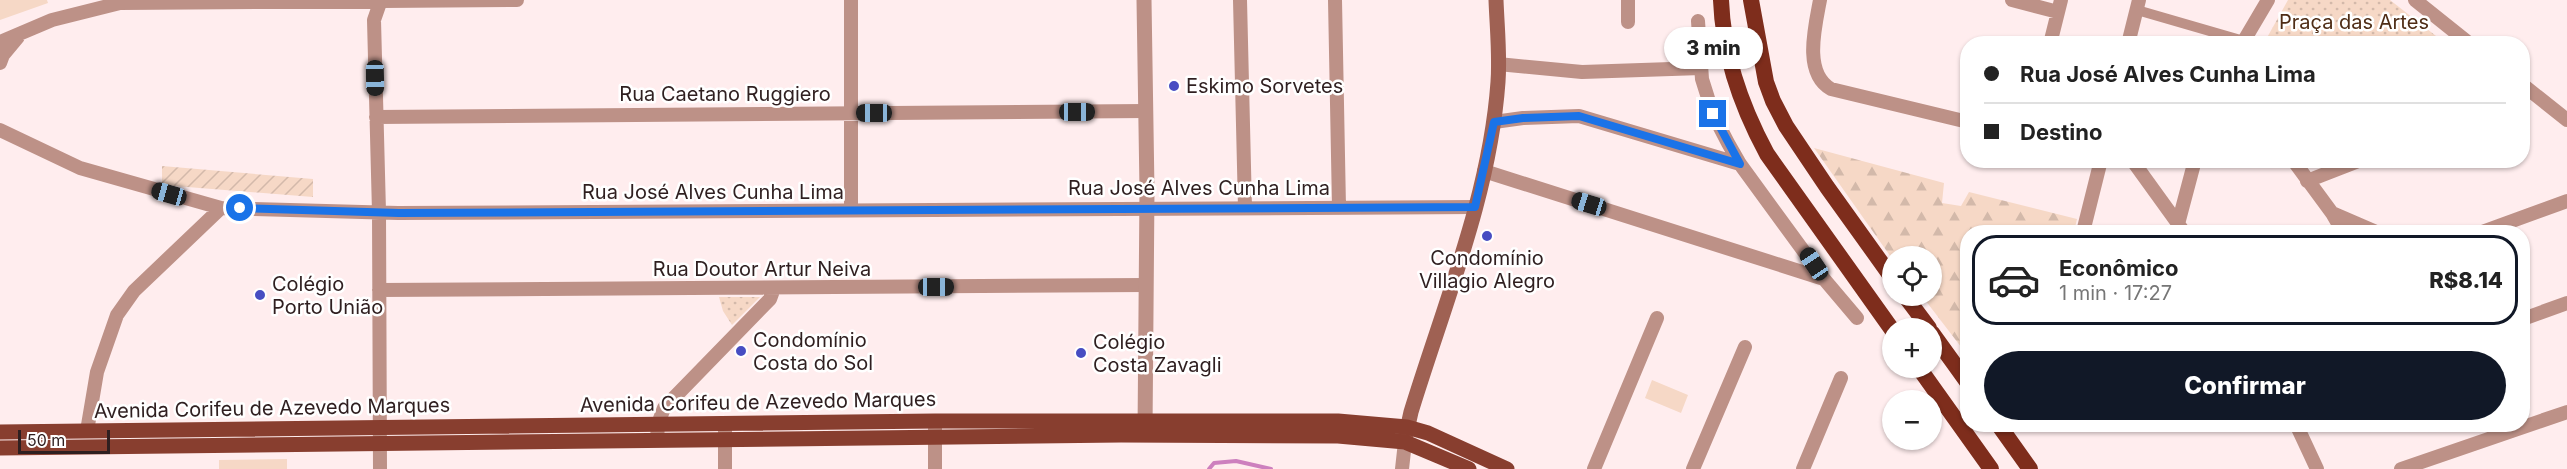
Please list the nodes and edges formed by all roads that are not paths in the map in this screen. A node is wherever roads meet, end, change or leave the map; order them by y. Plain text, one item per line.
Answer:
1 (517, 0) edge
2 (850, 0) edge
3 (1144, 0) edge
4 (1240, 0) edge
5 (1335, 0) edge
6 (1496, 0) edge
7 (1628, 0) edge
8 (1721, 0) edge
9 (1750, 0) edge
10 (1820, 0) edge
11 (2012, 0) edge
12 (2268, 0) edge
13 (2415, 0) edge
14 (380, 1) edge
15 (2138, 5) edge
16 (2060, 6) edge
17 (1698, 21) dead end
18 (1628, 22) dead end
19 (24, 32) junction
20 (2052, 36) edge
21 (2130, 36) edge
22 (2226, 36) edge
23 (2247, 36) edge
24 (2460, 36) edge
25 (0, 42) edge
26 (0, 63) edge
27 (1498, 64) junction
28 (1701, 68) junction
29 (2530, 95) edge
30 (1146, 111) junction
31 (851, 113) junction
32 (376, 117) junction
33 (1960, 120) edge
34 (2567, 120) edge
35 (1494, 122) junction
36 (0, 130) edge
37 (1740, 164) junction
38 (2099, 168) edge
39 (2138, 168) edge
40 (2193, 168) edge
41 (2298, 168) edge
42 (2340, 168) edge
43 (1484, 171) junction
44 (2307, 181) junction
45 (2567, 201) edge
46 (1339, 207) junction
47 (1475, 207) junction
48 (220, 208) junction
49 (1146, 208) junction
50 (1245, 208) junction
51 (851, 210) junction
52 (379, 212) junction
53 (2332, 213) junction
54 (2086, 225) edge
55 (2179, 225) edge
56 (2182, 225) edge
57 (2339, 225) edge
58 (2360, 225) edge
59 (2501, 225) edge
60 (1882, 264) edge
61 (1824, 279) junction
62 (1146, 285) junction
63 (774, 288) junction
64 (379, 290) junction
65 (2567, 303) edge
66 (2530, 316) edge
67 (1657, 318) dead end
68 (1857, 318) dead end
69 (1884, 318) edge
70 (1745, 347) dead end
71 (1942, 347) edge
72 (1960, 372) edge
73 (1841, 378) dead end
74 (1926, 378) edge
75 (2567, 412) edge
76 (2530, 425) edge
77 (1960, 426) edge
78 (1145, 427) junction
79 (935, 429) junction
80 (87, 431) junction
81 (725, 431) junction
82 (0, 432) edge
83 (657, 432) junction
84 (1965, 432) edge
85 (2004, 432) edge
86 (2300, 432) edge
87 (2509, 432) edge
88 (1406, 434) junction
89 (380, 435) junction
90 (0, 447) edge
91 (380, 469) edge
92 (725, 469) edge
93 (935, 469) edge
94 (1402, 469) edge
95 (1469, 469) edge
96 (1507, 469) edge
97 (1594, 469) edge
98 (1693, 469) edge
99 (1803, 469) edge
100 (1991, 469) edge
101 (2030, 469) edge
102 (2317, 469) edge
103 (2401, 469) edge

1 - 14 street
2 - 31 street
3 - 30 street
4 - 50 street
5 - 46 street
6 - 27 main road
7 - 18 street
8 - 69 highway
9 - 60 highway
10 - 33 street
11 - 16 street
12 - 23 street
13 - 24 street
14 - 19 street
14 - 32 street
15 - 21 street
15 - 22 street
16 - 20 street
17 - 28 street
19 - 25 street
19 - 26 street
27 - 28 street
27 - 35 main road
28 - 37 street
29 - 34 street
30 - 31 street, Rua Caetano Ruggiero
30 - 49 street
31 - 32 street, Rua Caetano Ruggiero
31 - 51 street
32 - 52 street
35 - 37 street
35 - 43 main road
36 - 48 street, Rua José Alves Cunha Lima
37 - 61 street
38 - 54 street
39 - 55 street
40 - 56 street
41 - 44 street
42 - 44 street
43 - 47 main road
43 - 61 street
44 - 53 street
45 - 59 street
46 - 47 street, Rua José Alves Cunha Lima
46 - 50 street, Rua José Alves Cunha Lima
47 - 88 main road
48 - 52 street, Rua José Alves Cunha Lima
48 - 80 street
49 - 50 street, Rua José Alves Cunha Lima
49 - 51 street, Rua José Alves Cunha Lima
49 - 62 street
51 - 52 street, Rua José Alves Cunha Lima
52 - 64 street
53 - 57 street
53 - 58 street
61 - 68 street
62 - 63 street, Rua Doutor Artur Neiva
62 - 78 street
63 - 64 street, Rua Doutor Artur Neiva
63 - 83 street
64 - 89 street
65 - 66 street
67 - 97 street
70 - 98 street
71 - 72 highway
73 - 99 street
74 - 77 highway
75 - 76 street
78 - 79 main road, Avenida Corifeu de Azevedo Marques
78 - 88 main road, Avenida Corifeu de Azevedo Marques
79 - 81 main road, Avenida Corifeu de Azevedo Marques
79 - 93 street
80 - 82 main road, Avenida Corifeu de Azevedo Marques
80 - 89 main road, Avenida Corifeu de Azevedo Marques
80 - 90 main road
81 - 83 main road, Avenida Corifeu de Azevedo Marques
81 - 92 street
83 - 89 main road, Avenida Corifeu de Azevedo Marques
84 - 100 highway
85 - 101 highway
86 - 102 street
87 - 103 street
88 - 94 street
88 - 95 main road, Avenida Corifeu de Azevedo Marques
88 - 96 main road, Avenida Corifeu de Azevedo Marques
89 - 90 main road, Avenida Corifeu de Azevedo Marques
89 - 91 street

